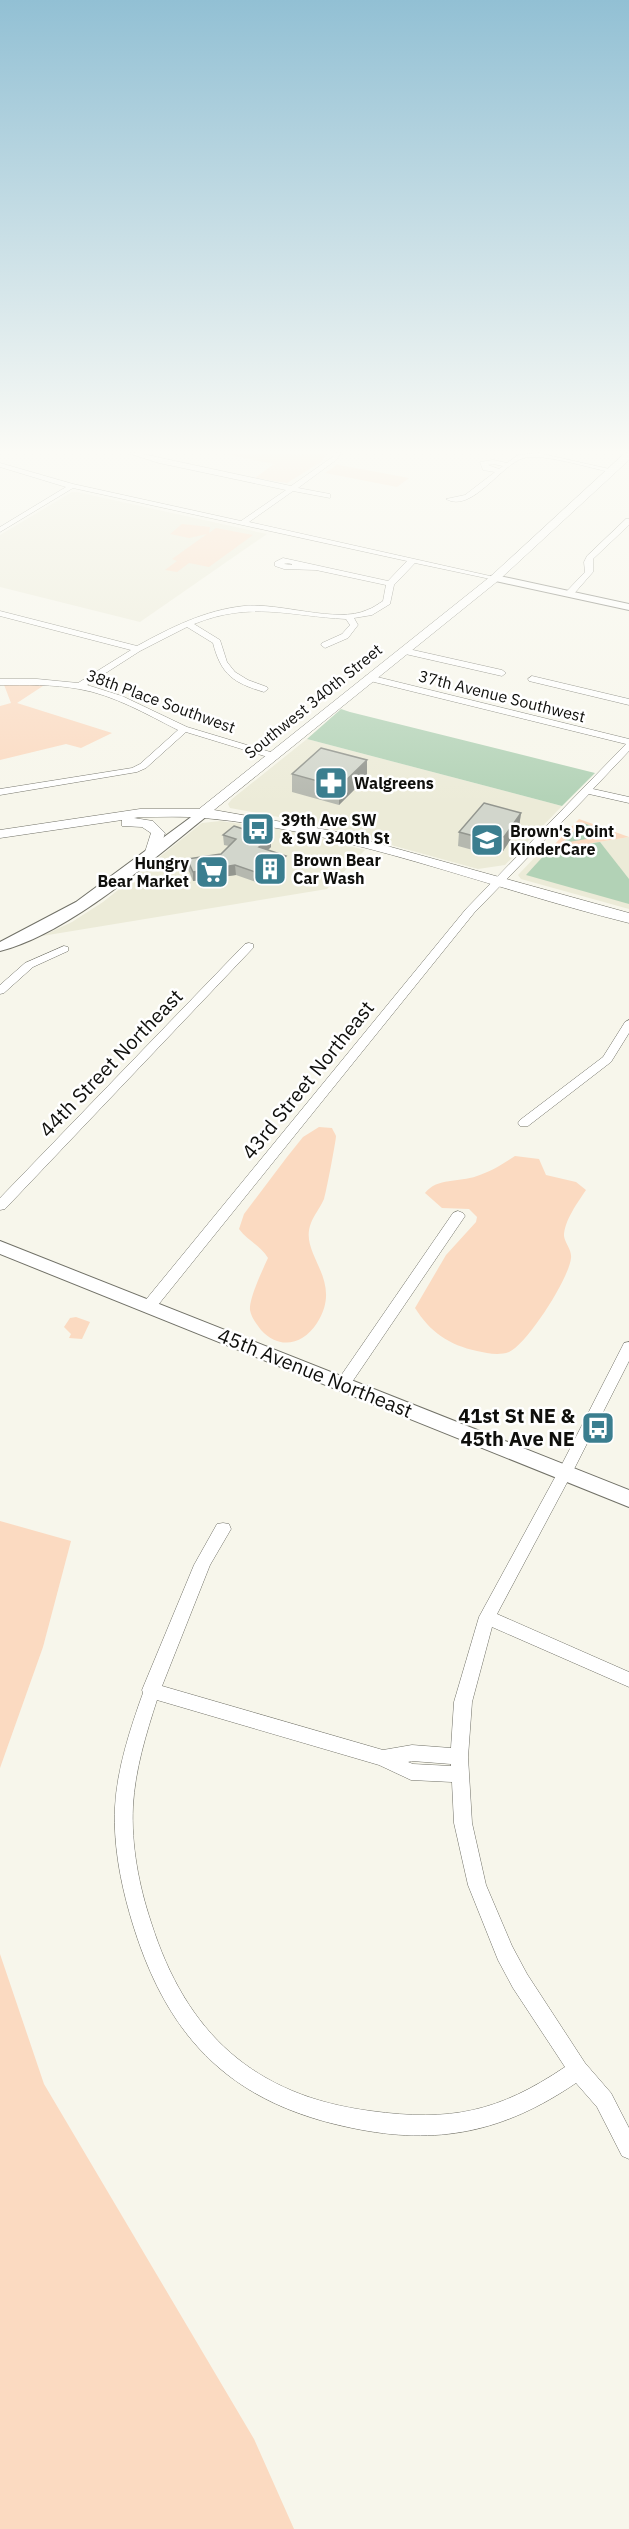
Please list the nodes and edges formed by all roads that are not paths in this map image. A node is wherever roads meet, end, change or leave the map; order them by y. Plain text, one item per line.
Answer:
1 (326, 571) edge
2 (402, 571) edge
3 (463, 571) edge
4 (502, 571) edge
5 (589, 571) edge
6 (495, 578) junction
7 (390, 584) junction
8 (569, 594) junction
9 (0, 607) edge
10 (629, 607) edge
11 (0, 613) edge
12 (349, 617) junction
13 (189, 625) junction
14 (325, 645) dead end
15 (137, 649) junction
16 (404, 651) junction
17 (502, 674) dead end
18 (369, 678) junction
19 (532, 679) dead end
20 (0, 682) edge
21 (80, 686) junction
22 (264, 688) dead end
23 (629, 702) edge
24 (184, 729) junction
25 (629, 744) edge
26 (274, 756) junction
27 (586, 790) junction
28 (0, 792) edge
29 (629, 800) edge
30 (202, 813) junction
31 (86, 819) junction
32 (0, 834) edge
33 (152, 852) junction
34 (499, 882) junction
35 (629, 918) edge
36 (249, 946) dead end
37 (0, 947) edge
38 (64, 949) dead end
39 (0, 991) edge
40 (629, 1024) edge
41 (524, 1123) dead end
42 (0, 1206) edge
43 (458, 1216) dead end
44 (0, 1247) edge
45 (149, 1306) junction
46 (629, 1347) edge
47 (343, 1384) junction
48 (565, 1473) junction
49 (629, 1499) edge
50 (223, 1530) dead end
51 (487, 1617) junction
52 (629, 1680) edge
53 (150, 1690) junction
54 (459, 1765) junction
55 (578, 2070) junction
56 (629, 2149) edge

1 - 7 street
2 - 7 street
3 - 6 street
4 - 6 main road, Southwest 340th Street
5 - 8 street
6 - 8 street
6 - 16 main road, Southwest 340th Street
7 - 12 street
8 - 10 street
9 - 11 street
11 - 15 street
12 - 13 street
12 - 14 street
13 - 15 street
13 - 22 street
15 - 21 street
16 - 17 street
16 - 18 main road, Southwest 340th Street
18 - 25 street, 37th Avenue Southwest
18 - 26 main road, Southwest 340th Street
19 - 23 street
20 - 21 street, 38th Place Southwest
21 - 24 street, 38th Place Southwest
24 - 26 street, 38th Place Southwest
24 - 28 street
25 - 27 street, 43rd Street Northeast
26 - 30 main road, Southwest 340th Street
27 - 29 street
27 - 34 street, 43rd Street Northeast
30 - 31 main road
30 - 33 street, Southwest 340th Street
30 - 34 main road
31 - 32 main road
31 - 33 main road
33 - 37 street, Southwest 340th Street
34 - 35 main road
34 - 45 street, 43rd Street Northeast
36 - 42 street, 44th Street Northeast
38 - 39 street
40 - 41 street
43 - 47 street
44 - 45 street, 45th Avenue Northeast
45 - 47 street, 45th Avenue Northeast
46 - 48 street
47 - 48 street, 45th Avenue Northeast
48 - 49 street, 45th Avenue Northeast
48 - 51 street
50 - 53 street
51 - 52 street
51 - 54 street
53 - 54 street
53 - 55 street
54 - 55 street
55 - 56 street

